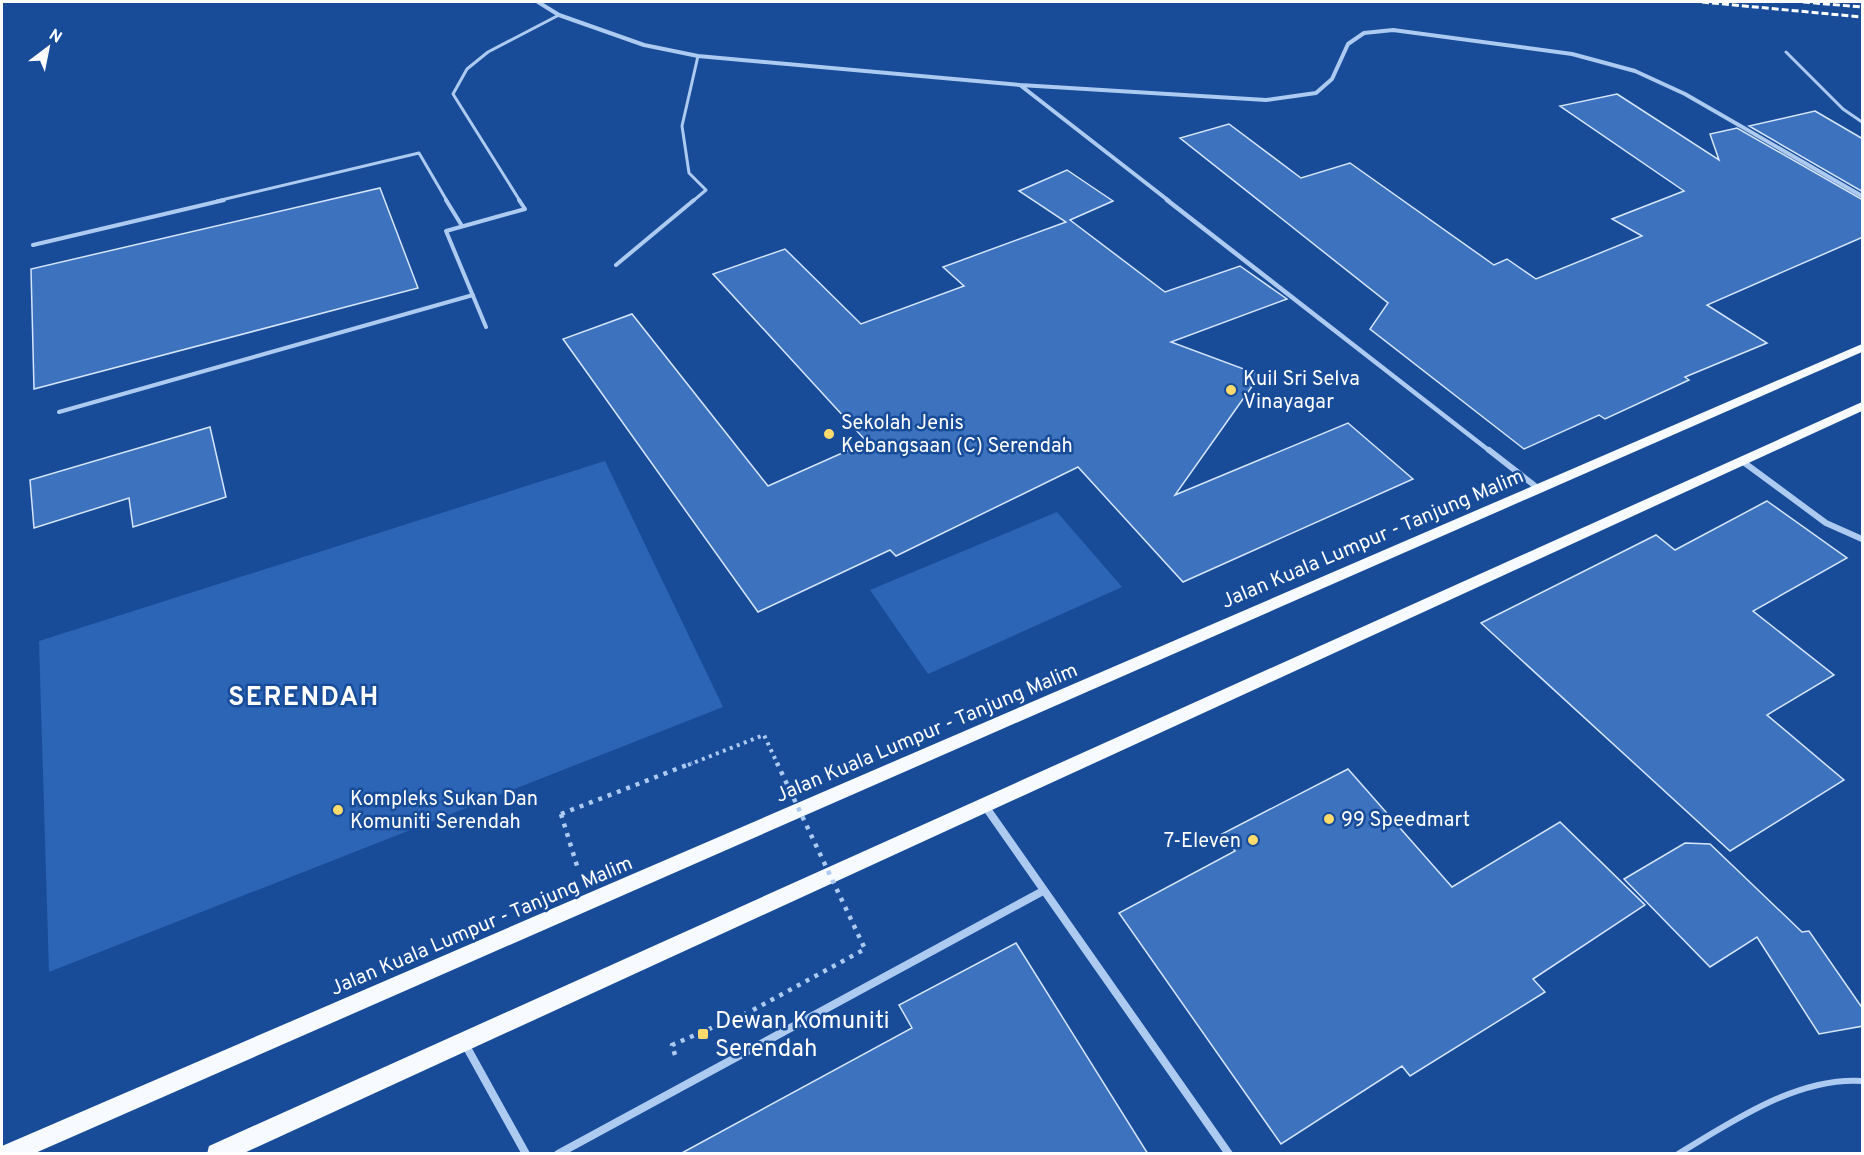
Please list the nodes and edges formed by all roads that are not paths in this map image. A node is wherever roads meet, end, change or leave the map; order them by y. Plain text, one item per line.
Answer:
1 (538, 2) edge
2 (559, 15) junction
3 (1786, 52) dead end
4 (698, 56) junction
5 (1020, 85) junction
6 (1863, 122) edge
7 (1863, 196) edge
8 (462, 226) junction
9 (33, 245) dead end
10 (616, 265) dead end
11 (473, 295) junction
12 (486, 327) dead end
13 (1863, 348) edge
14 (1863, 406) edge
15 (59, 412) dead end
16 (1742, 461) junction
17 (1539, 489) junction
18 (1863, 539) edge
19 (984, 805) junction
20 (1043, 891) junction
21 (463, 1042) junction
22 (1863, 1081) edge
23 (7, 1154) edge
24 (216, 1154) edge
25 (526, 1154) edge
26 (558, 1154) edge
27 (1229, 1154) edge
28 (1678, 1154) edge

1 - 2 street
2 - 4 street
2 - 8 lane
3 - 6 lane
4 - 5 street
4 - 10 lane
5 - 7 street
5 - 17 street
8 - 9 lane
8 - 11 lane
11 - 12 lane
11 - 15 lane
13 - 17 main road, Jalan Kuala Lumpur - Tanjung Malim
14 - 16 main road
16 - 18 street
16 - 19 main road
17 - 23 main road, Jalan Kuala Lumpur - Tanjung Malim
19 - 20 street
19 - 21 main road
20 - 26 street
20 - 27 street
21 - 24 main road
21 - 25 street
22 - 28 lane

